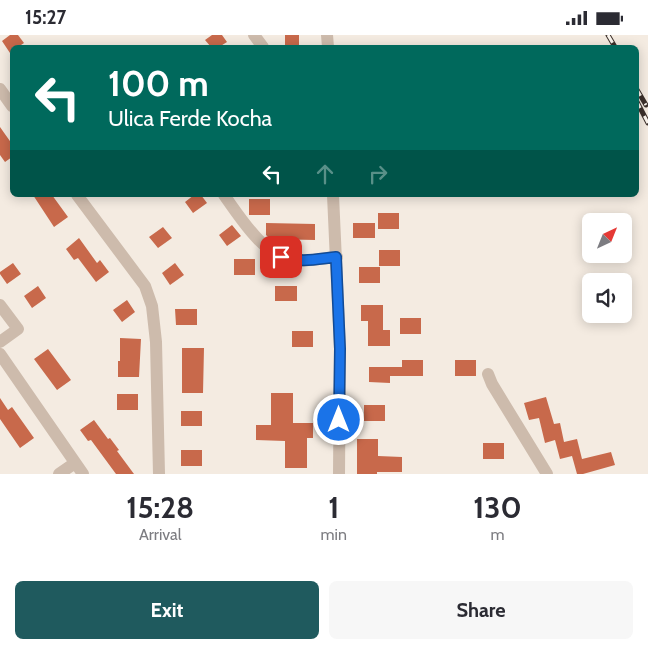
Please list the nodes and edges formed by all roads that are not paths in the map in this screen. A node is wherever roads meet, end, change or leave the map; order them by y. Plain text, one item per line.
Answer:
1 (0, 89) edge
2 (10, 103) edge
3 (79, 197) edge
4 (225, 197) edge
5 (333, 197) edge
6 (336, 257) junction
7 (0, 305) edge
8 (0, 342) edge
9 (2, 361) edge
10 (488, 374) dead end
11 (75, 463) junction
12 (59, 474) edge
13 (83, 474) edge
14 (160, 474) edge
15 (339, 474) edge
16 (547, 474) edge

1 - 2 street
3 - 14 street
4 - 6 street
5 - 6 street
6 - 15 street
7 - 8 street
9 - 11 street
10 - 16 street
11 - 12 street
11 - 13 street

